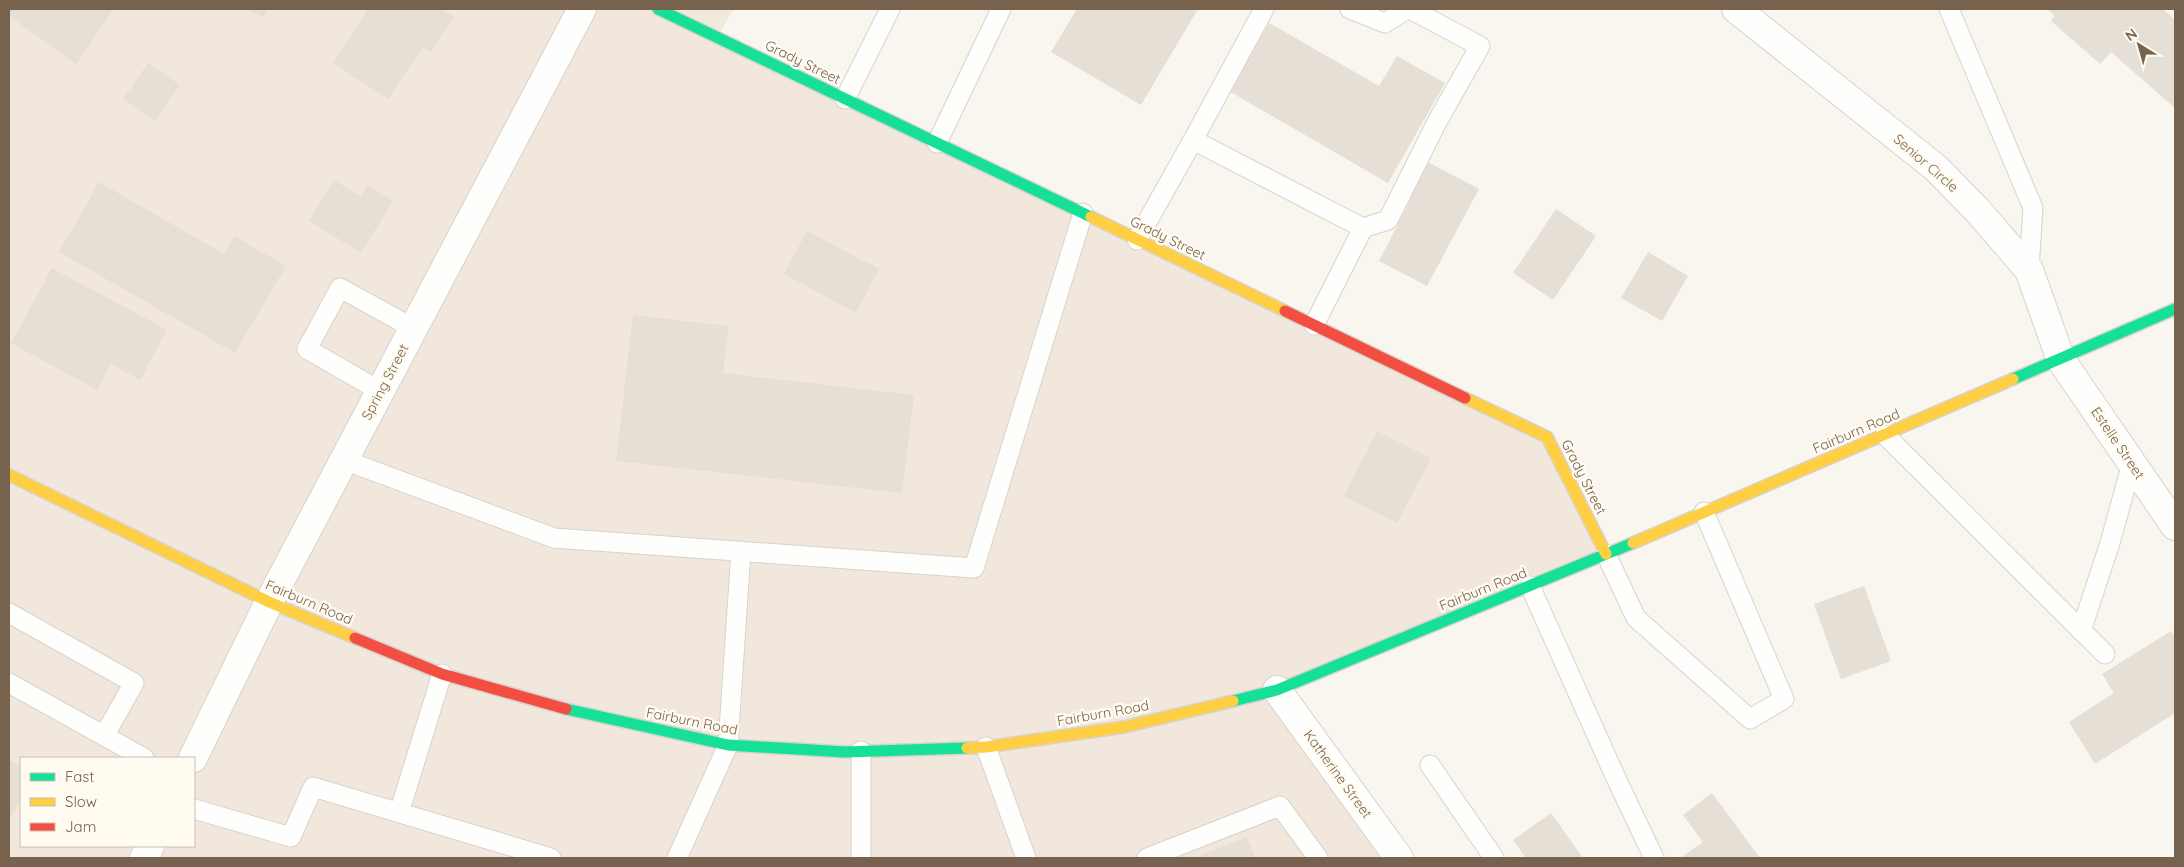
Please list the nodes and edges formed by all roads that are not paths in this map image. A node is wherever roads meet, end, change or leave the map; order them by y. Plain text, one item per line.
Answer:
1 (582, 9) edge
2 (658, 9) edge
3 (890, 9) edge
4 (1001, 9) edge
5 (1264, 9) edge
6 (1350, 9) edge
7 (1408, 9) edge
8 (1736, 9) edge
9 (1949, 9) edge
10 (845, 99) junction
11 (1193, 140) junction
12 (937, 143) junction
13 (1083, 213) junction
14 (1364, 228) junction
15 (1137, 240) junction
16 (2029, 270) junction
17 (2175, 309) edge
18 (1314, 325) junction
19 (413, 328) junction
20 (2061, 360) junction
21 (380, 391) junction
22 (1885, 435) junction
23 (344, 460) junction
24 (2132, 463) junction
25 (9, 475) edge
26 (1704, 512) junction
27 (2175, 526) edge
28 (741, 551) junction
29 (1606, 554) junction
30 (1530, 586) junction
31 (269, 602) junction
32 (9, 613) edge
33 (2082, 631) junction
34 (2105, 654) dead end
35 (442, 674) junction
36 (9, 684) edge
37 (1277, 690) junction
38 (104, 736) junction
39 (728, 745) junction
40 (986, 747) junction
41 (861, 751) junction
42 (142, 757) edge
43 (193, 757) edge
44 (1430, 764) dead end
45 (195, 809) edge
46 (399, 813) junction
47 (551, 858) edge
48 (677, 858) edge
49 (861, 858) edge
50 (1026, 858) edge
51 (1147, 858) edge
52 (1318, 858) edge
53 (1400, 858) edge
54 (1494, 858) edge
55 (1654, 858) edge

1 - 19 street, Spring Street
2 - 10 main road, Grady Street
3 - 10 lane
4 - 12 lane
5 - 11 lane
6 - 7 lane
7 - 14 lane
8 - 16 street, Senior Circle
9 - 16 lane
10 - 12 main road, Grady Street
11 - 14 lane
11 - 15 lane
12 - 13 main road, Grady Street
13 - 15 main road, Grady Street
13 - 28 lane
14 - 18 lane
15 - 18 main road, Grady Street
16 - 20 street, Senior Circle
17 - 20 main road, Fairburn Road
18 - 29 main road, Grady Street
19 - 21 street, Spring Street
19 - 21 lane
20 - 22 main road, Fairburn Road
20 - 24 street, Estelle Street
21 - 23 street, Spring Street
22 - 26 main road, Fairburn Road
22 - 33 lane
23 - 28 lane
23 - 31 street, Spring Street
24 - 27 street, Estelle Street
24 - 33 lane
25 - 31 main road, Fairburn Road
26 - 29 main road, Fairburn Road
26 - 29 lane
28 - 39 lane
29 - 30 main road, Fairburn Road
30 - 37 main road, Fairburn Road
30 - 55 lane
31 - 35 main road, Fairburn Road
31 - 43 street, Spring Street
32 - 38 lane
33 - 34 lane
35 - 39 main road, Fairburn Road
35 - 46 lane
36 - 38 lane
37 - 40 main road, Fairburn Road
37 - 53 street, Katherine Street
38 - 42 lane
39 - 41 main road, Fairburn Road
39 - 48 lane
40 - 41 main road, Fairburn Road
40 - 50 lane
41 - 49 lane
44 - 54 lane
45 - 46 lane
46 - 47 lane
51 - 52 lane

